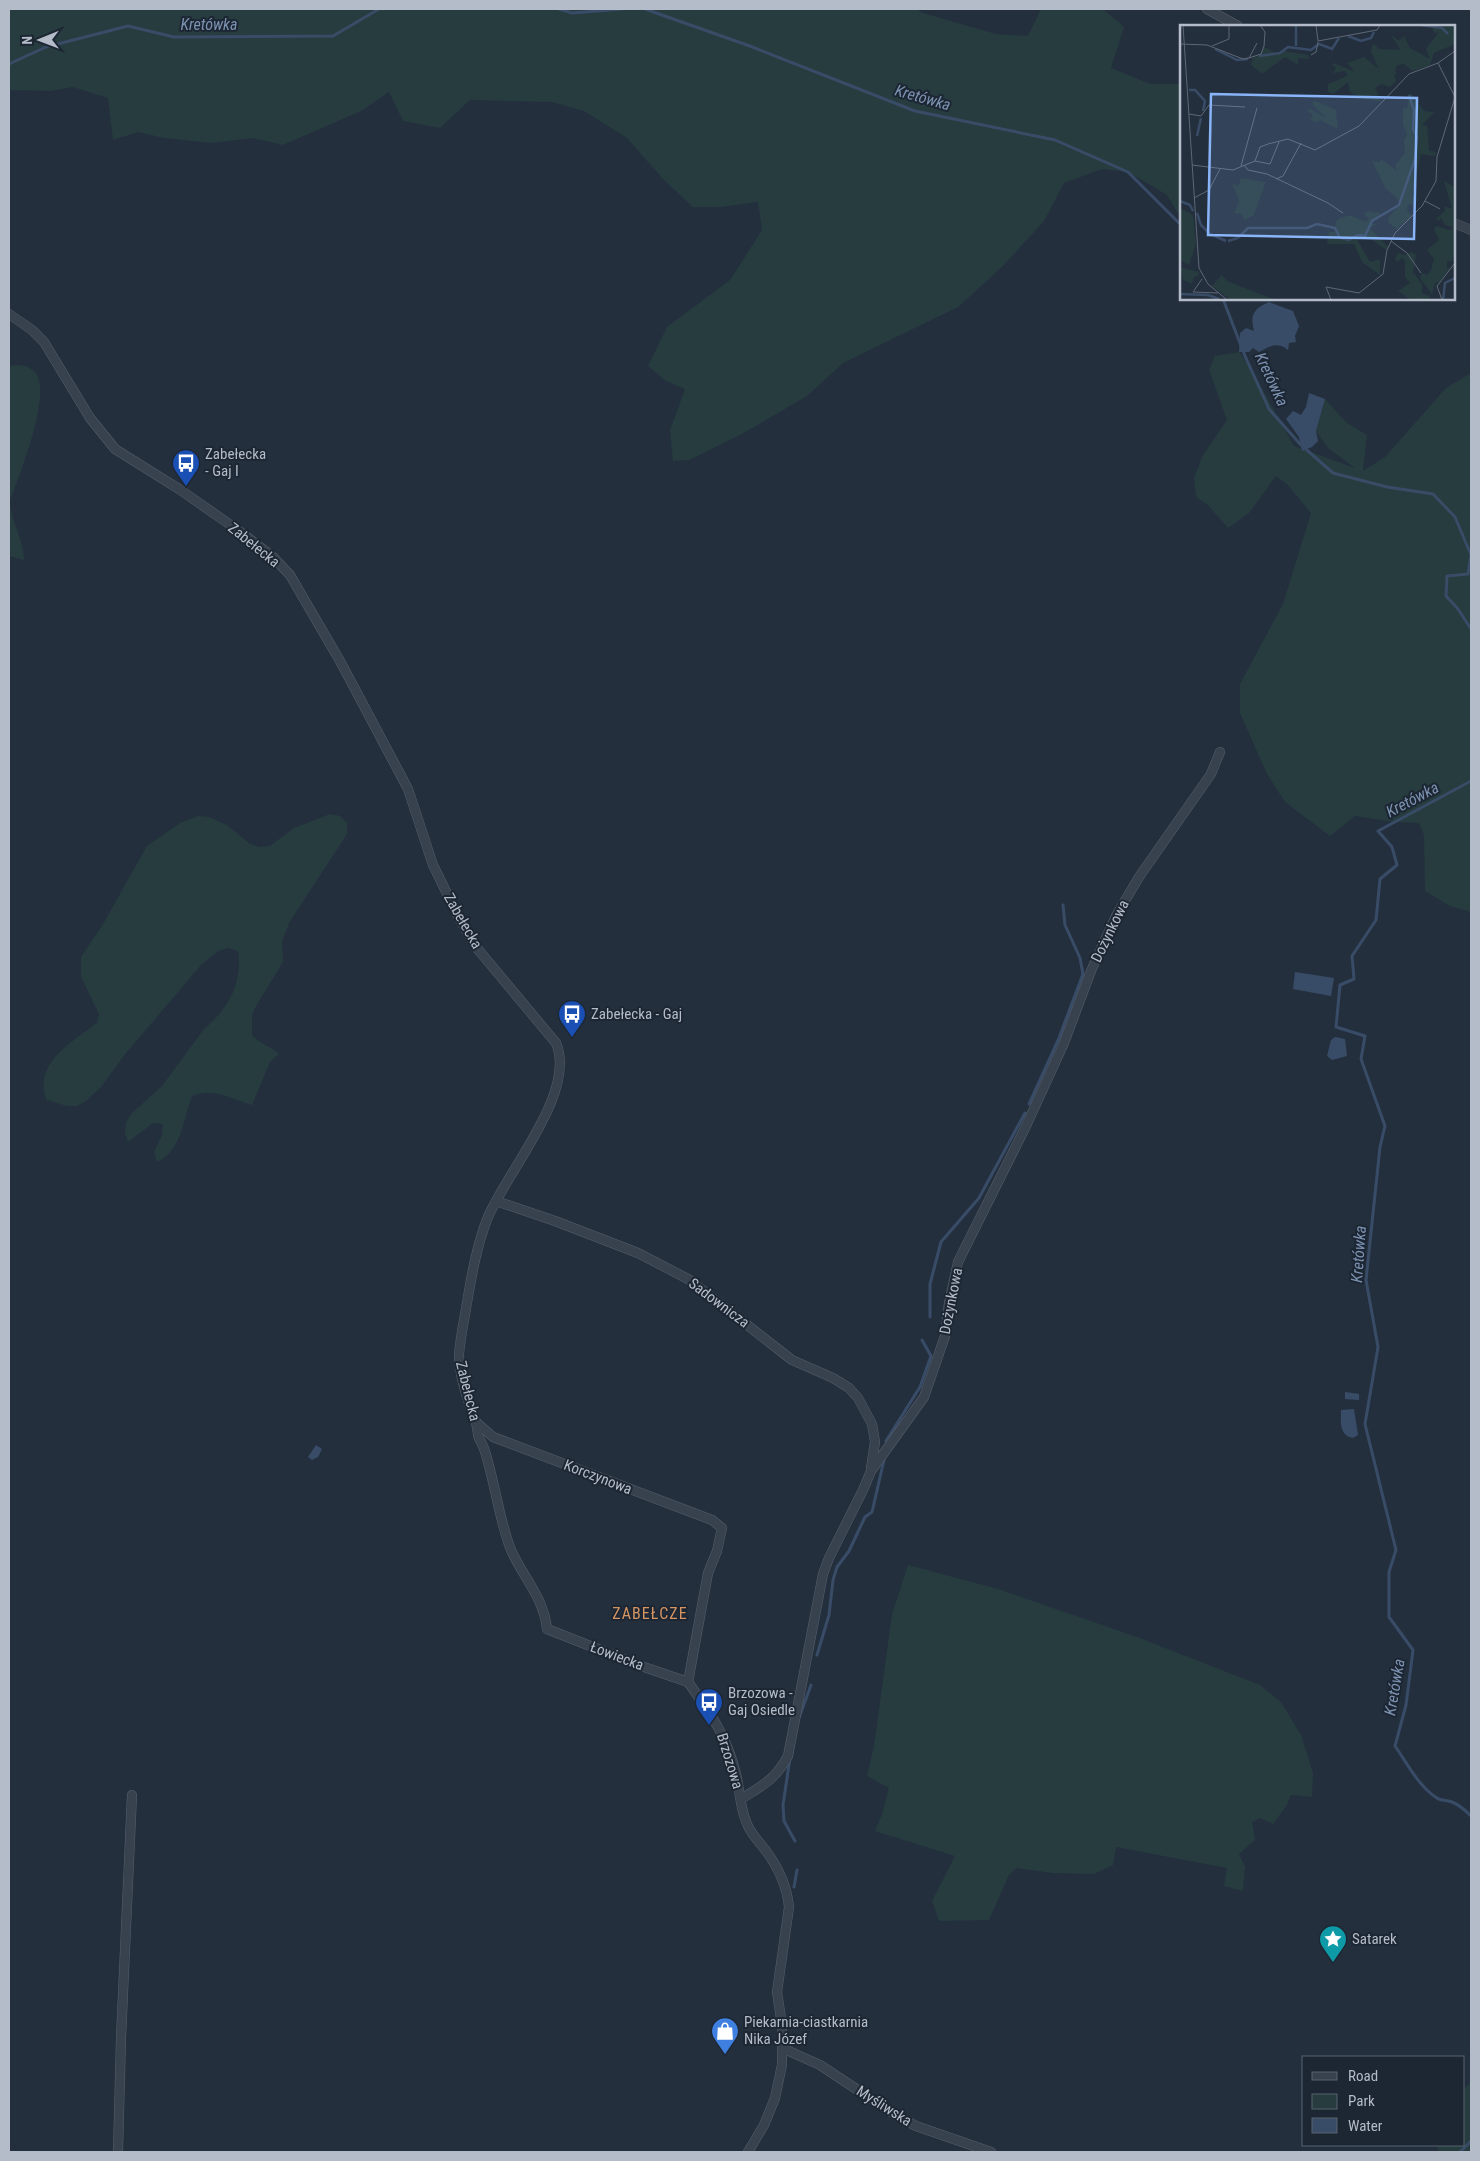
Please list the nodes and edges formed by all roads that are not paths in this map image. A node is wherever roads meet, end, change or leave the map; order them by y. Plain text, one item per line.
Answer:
1 (1206, 9) edge
2 (1236, 25) edge
3 (1455, 223) edge
4 (1471, 230) edge
5 (9, 314) edge
6 (1220, 752) dead end
7 (496, 1201) junction
8 (476, 1422) junction
9 (871, 1471) junction
10 (547, 1628) joint
11 (688, 1682) junction
12 (132, 1795) dead end
13 (741, 1798) junction
14 (782, 2048) junction
15 (118, 2152) edge
16 (748, 2152) edge
17 (991, 2152) edge

1 - 2 street
3 - 4 street
5 - 7 street, Zabełecka
6 - 9 street, Dożynkowa
7 - 8 street, Zabełecka
7 - 9 street, Sadownicza
8 - 10 street, Zabełecka
8 - 11 street, Korczynowa
9 - 13 street, Dożynkowa
10 - 11 street, Łowiecka
11 - 13 street, Brzozowa
12 - 15 street
13 - 14 street, Brzozowa
14 - 16 street
14 - 17 street, Myśliwska

